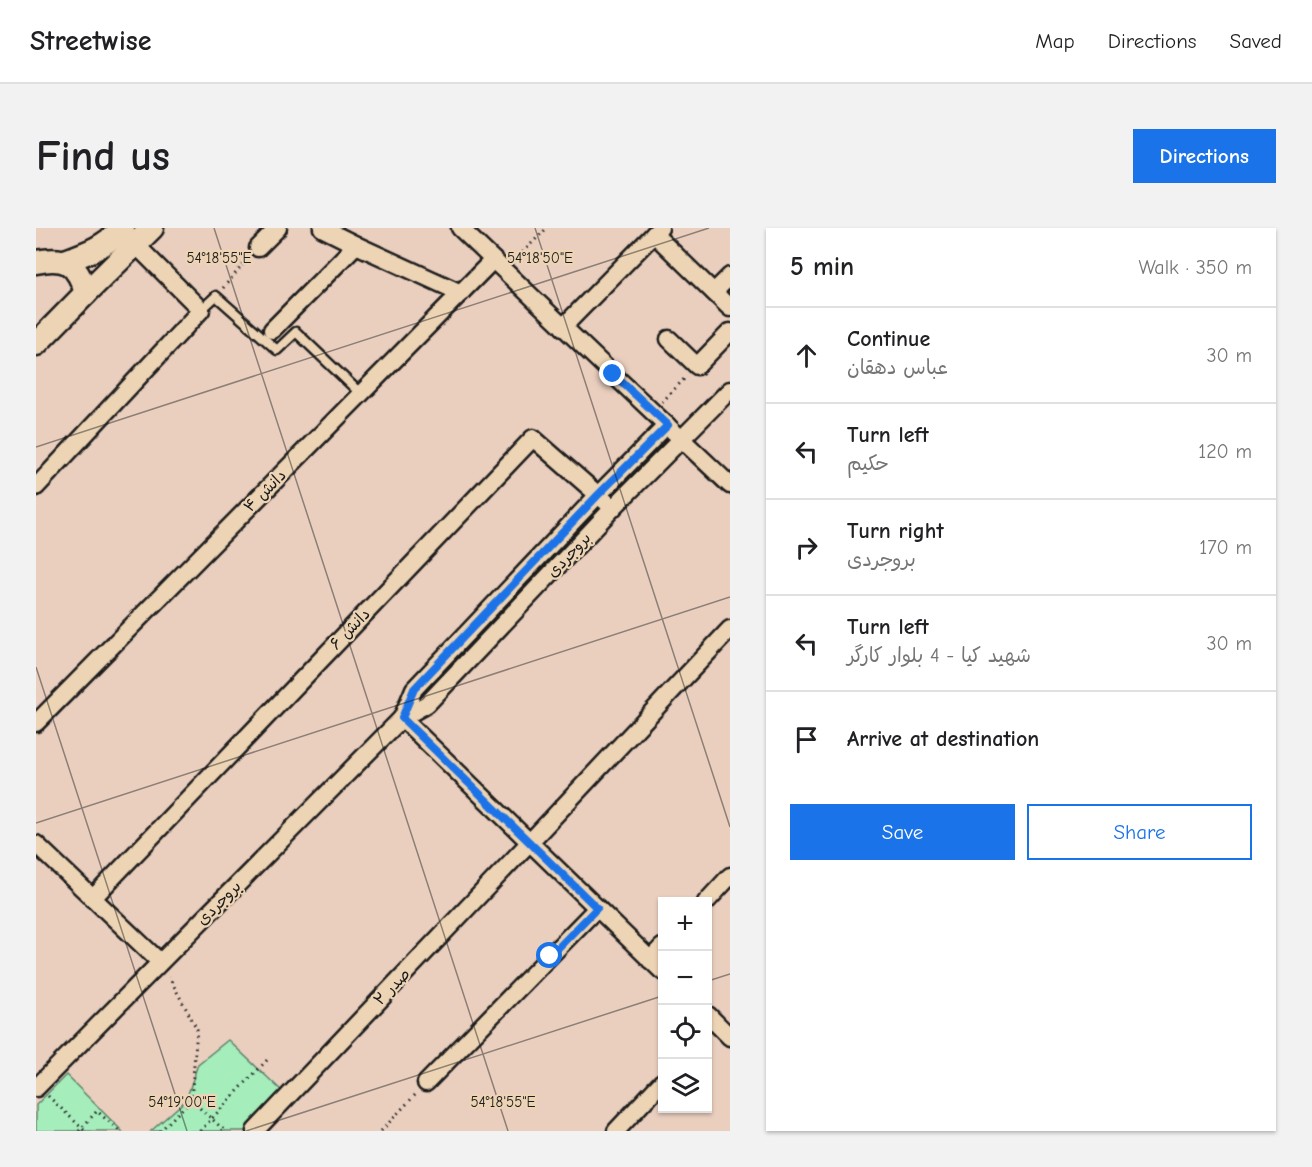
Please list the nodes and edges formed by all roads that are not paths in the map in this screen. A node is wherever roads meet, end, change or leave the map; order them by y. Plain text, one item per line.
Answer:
1 (152, 228) edge
2 (278, 228) edge
3 (322, 228) edge
4 (460, 228) edge
5 (657, 231) edge
6 (130, 236) edge
7 (356, 245) junction
8 (258, 248) road end
9 (47, 260) edge
10 (499, 266) junction
11 (730, 276) edge
12 (86, 292) junction
13 (714, 292) junction
14 (461, 293) junction
15 (730, 308) edge
16 (201, 310) junction
17 (563, 327) junction
18 (272, 330) dead end
19 (730, 332) edge
20 (669, 339) dead end
21 (36, 344) edge
22 (730, 390) edge
23 (361, 394) junction
24 (668, 425) junction
25 (682, 439) junction
26 (730, 485) edge
27 (36, 487) edge
28 (598, 495) junction
29 (614, 508) junction
30 (496, 603) junction
31 (511, 616) junction
32 (730, 629) edge
33 (402, 718) junction
34 (36, 723) edge
35 (529, 843) junction
36 (37, 846) edge
37 (730, 876) edge
38 (711, 897) edge
39 (93, 898) junction
40 (597, 908) junction
41 (662, 951) edge
42 (160, 962) junction
43 (656, 966) edge
44 (426, 1083) road end
45 (37, 1087) edge
46 (658, 1087) edge
47 (255, 1131) edge
48 (615, 1131) edge

1 - 6 main road
2 - 8 street
3 - 7 street
4 - 10 street
5 - 13 street
5 - 17 street
6 - 9 main road
6 - 12 main road
6 - 16 street
7 - 14 street
7 - 18 street
9 - 12 main road
10 - 14 street, دانش ۴
10 - 17 street
11 - 13 street
12 - 21 main road
13 - 15 street
14 - 23 street, دانش ۴
16 - 23 lane
16 - 27 street
17 - 24 street
19 - 20 street
22 - 25 street, بروجردی
23 - 34 street, دانش ۴
24 - 25 street
24 - 28 street, بروجردی
25 - 26 street
25 - 29 street, بروجردی
28 - 29 street, دانش ۶
28 - 30 street, بروجردی
28 - 39 street, دانش ۶
29 - 31 street, بروجردی
30 - 31 street
30 - 33 street, بروجردی
31 - 33 street, بروجردی
32 - 35 street, صدر ۲
33 - 35 street
33 - 42 street, بروجردی
35 - 40 street
35 - 47 street, صدر ۲
36 - 39 street
37 - 38 street
39 - 42 street
40 - 43 street
40 - 44 street
41 - 43 street
42 - 45 street, بروجردی
46 - 48 street

